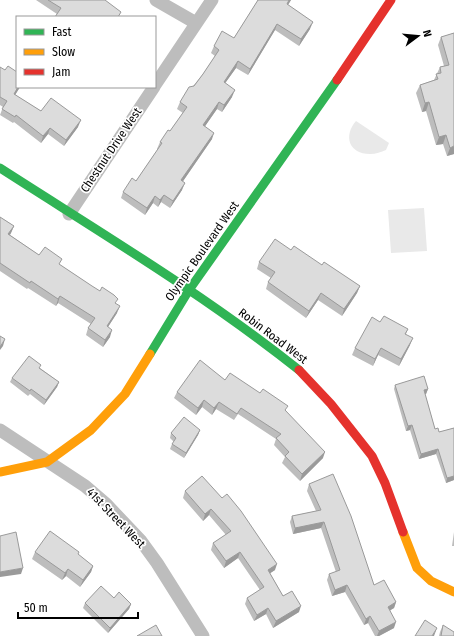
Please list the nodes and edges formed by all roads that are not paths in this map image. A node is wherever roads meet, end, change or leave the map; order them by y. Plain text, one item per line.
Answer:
1 (156, 0) edge
2 (212, 0) edge
3 (390, 0) edge
4 (196, 23) junction
5 (156, 83) edge
6 (153, 88) edge
7 (0, 168) edge
8 (69, 214) junction
9 (188, 290) junction
10 (0, 430) edge
11 (47, 462) junction
12 (0, 472) edge
13 (454, 592) edge
14 (203, 636) edge

1 - 4 street
2 - 4 street, Chestnut Drive West
3 - 9 street, Olympic Boulevard West
4 - 5 street, Chestnut Drive West
6 - 8 street, Chestnut Drive West
7 - 8 street, Robin Road West
8 - 9 street, Robin Road West
9 - 11 street, Olympic Boulevard West
9 - 13 street, Robin Road West
10 - 11 street, 41st Street West
11 - 12 street, Olympic Boulevard West
11 - 14 street, 41st Street West

